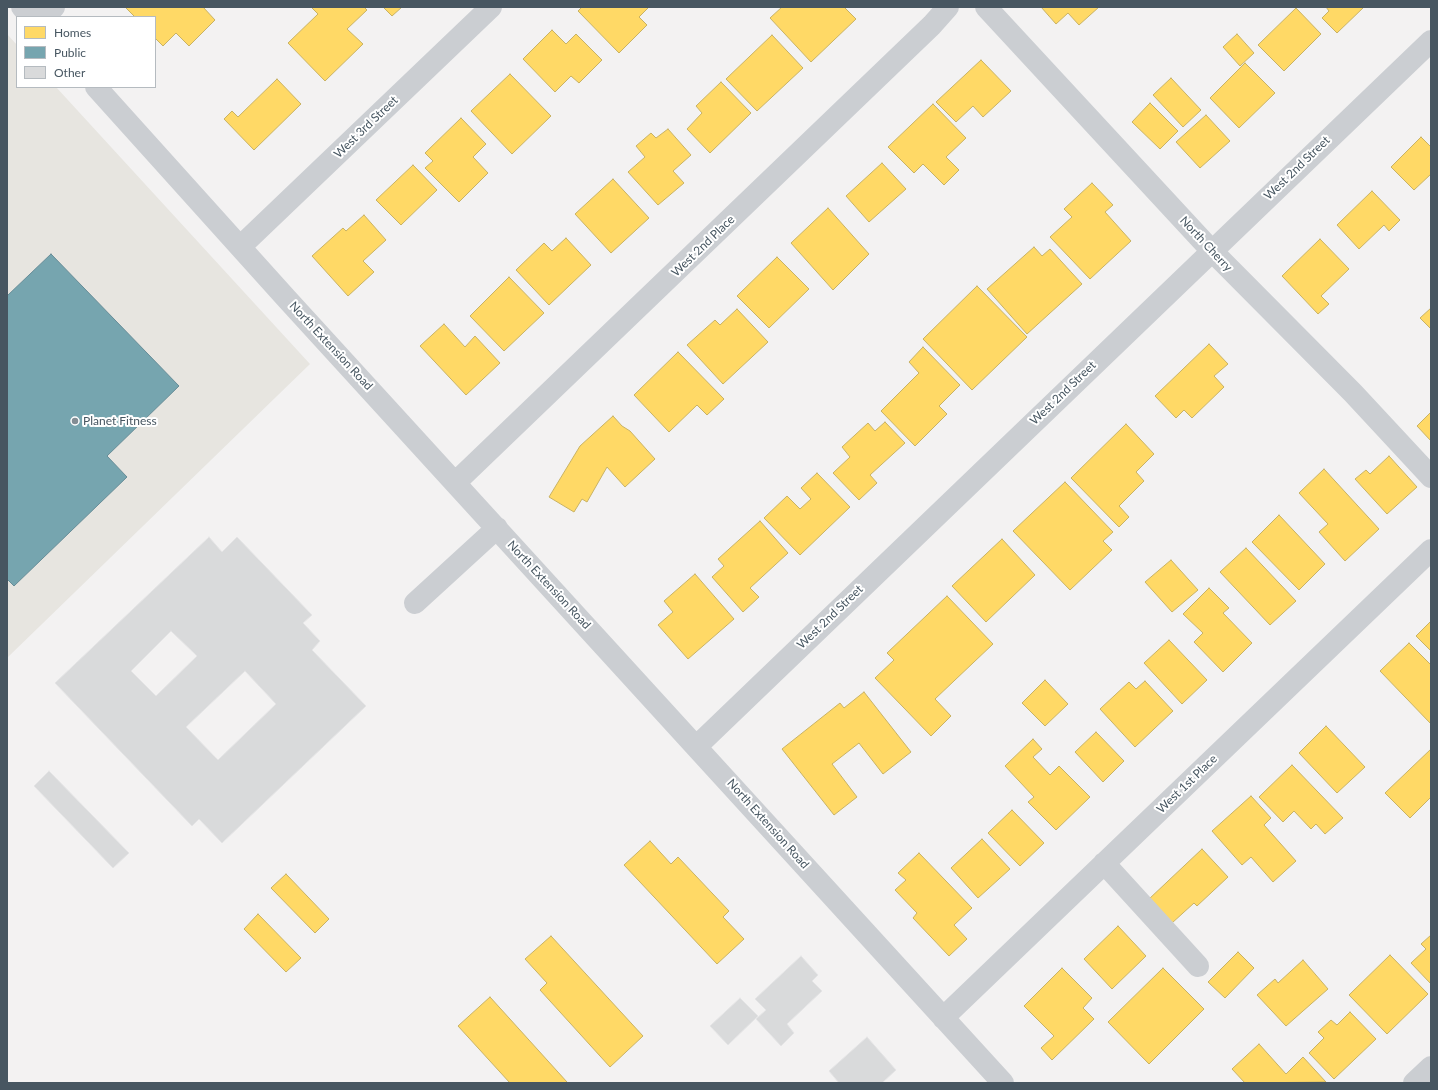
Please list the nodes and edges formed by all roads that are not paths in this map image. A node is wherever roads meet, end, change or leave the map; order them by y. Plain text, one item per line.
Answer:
1 (22, 7) edge
2 (54, 7) edge
3 (491, 7) edge
4 (948, 7) edge
5 (986, 7) edge
6 (30, 16) edge
7 (44, 16) edge
8 (1431, 41) edge
9 (97, 88) edge
10 (240, 247) junction
11 (1211, 250) junction
12 (1431, 477) edge
13 (455, 483) junction
14 (497, 528) junction
15 (1431, 550) edge
16 (415, 604) dead end
17 (696, 746) junction
18 (1104, 863) junction
19 (1198, 966) dead end
20 (943, 1018) junction
21 (1431, 1067) edge
22 (1003, 1083) edge
23 (1414, 1083) edge

1 - 6 street
2 - 7 street
3 - 10 street, West 3rd Street
4 - 13 street, West 2nd Place
5 - 11 street, North Cherry
8 - 11 street, West 2nd Street
9 - 10 street, North Extension Road
10 - 13 street, North Extension Road
11 - 12 street, North Cherry
11 - 17 street, West 2nd Street
13 - 14 street, North Extension Road
14 - 16 street
14 - 17 street, North Extension Road
15 - 18 street, West 1st Place
17 - 20 street, North Extension Road
18 - 19 street
18 - 20 street, West 1st Place
20 - 22 street, North Extension Road
21 - 23 street

